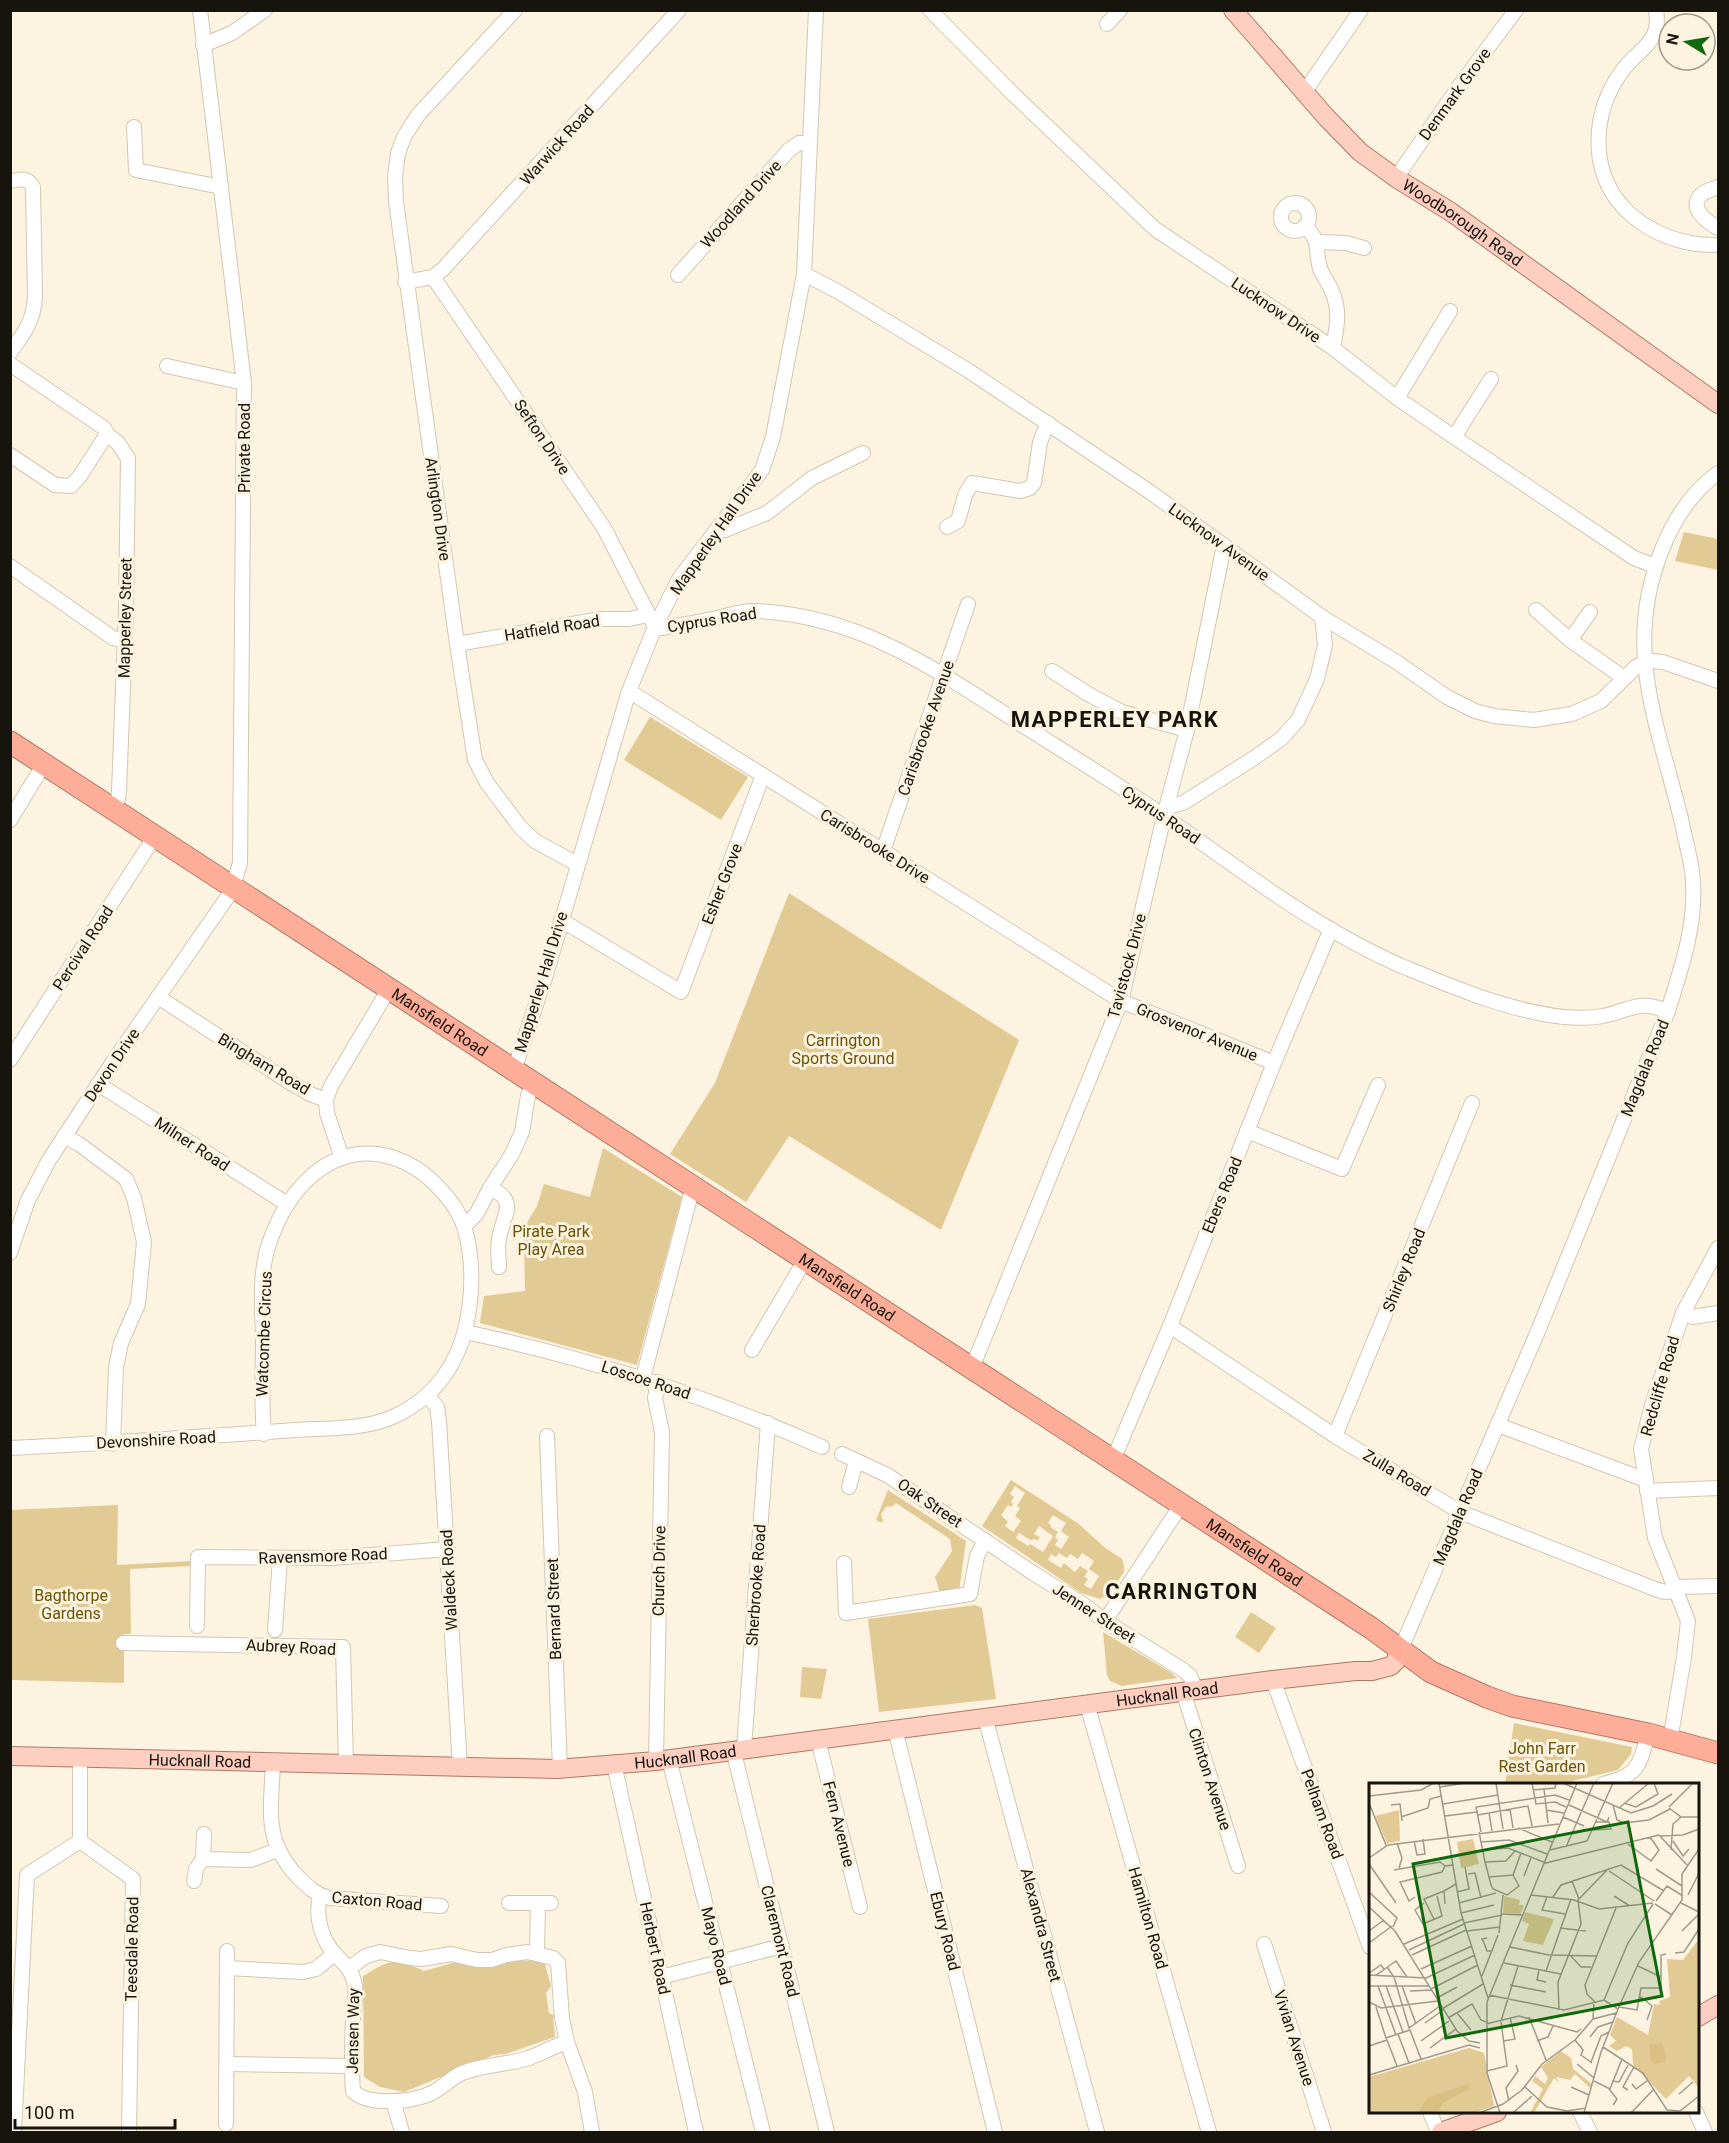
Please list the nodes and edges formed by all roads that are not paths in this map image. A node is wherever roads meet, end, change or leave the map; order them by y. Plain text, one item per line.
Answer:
1 (200, 10) edge
2 (265, 10) edge
3 (515, 10) edge
4 (679, 10) edge
5 (816, 10) edge
6 (930, 10) edge
7 (1120, 10) edge
8 (1233, 10) edge
9 (1361, 10) edge
10 (1516, 10) edge
11 (1656, 10) edge
12 (1107, 24) dead end
13 (203, 45) junction
14 (1305, 90) junction
15 (134, 127) dead end
16 (809, 143) junction
17 (1396, 178) junction
18 (10, 181) edge
19 (221, 187) junction
20 (1719, 187) edge
21 (1305, 226) dead end
22 (1719, 228) edge
23 (1317, 242) junction
24 (1719, 245) edge
25 (1364, 248) dead end
26 (804, 274) junction
27 (678, 275) dead end
28 (433, 278) junction
29 (405, 282) junction
30 (1450, 311) dead end
31 (1333, 348) junction
32 (10, 353) edge
33 (10, 364) edge
34 (166, 366) dead end
35 (1491, 379) dead end
36 (244, 383) junction
37 (1397, 398) junction
38 (1719, 404) edge
39 (1047, 423) junction
40 (107, 434) junction
41 (1454, 437) junction
42 (863, 453) dead end
43 (10, 455) edge
44 (1719, 473) edge
45 (947, 527) dead end
46 (717, 530) junction
47 (1224, 545) junction
48 (10, 566) edge
49 (1655, 566) junction
50 (968, 604) dead end
51 (1536, 610) dead end
52 (1590, 612) dead end
53 (1322, 616) junction
54 (651, 621) junction
55 (1570, 640) junction
56 (125, 641) junction
57 (457, 644) junction
58 (1644, 664) junction
59 (1052, 671) dead end
60 (944, 675) junction
61 (1624, 678) junction
62 (1719, 681) edge
63 (629, 691) junction
64 (1187, 730) junction
65 (10, 742) edge
66 (44, 764) junction
67 (764, 775) junction
68 (112, 808) junction
69 (1165, 812) junction
70 (10, 820) edge
71 (155, 836) junction
72 (883, 851) junction
73 (577, 864) junction
74 (233, 887) junction
75 (561, 920) junction
76 (1331, 929) junction
77 (389, 989) junction
78 (158, 997) junction
79 (1121, 1001) junction
80 (1668, 1011) junction
81 (10, 1060) edge
82 (1274, 1063) junction
83 (514, 1070) junction
84 (534, 1083) junction
85 (98, 1084) junction
86 (1378, 1084) dead end
87 (326, 1100) junction
88 (1472, 1103) dead end
89 (1247, 1131) junction
90 (64, 1136) junction
91 (342, 1158) junction
92 (693, 1186) junction
93 (490, 1188) junction
94 (287, 1204) junction
95 (463, 1224) junction
96 (1719, 1248) edge
97 (10, 1253) edge
98 (805, 1260) junction
99 (499, 1267) dead end
100 (1683, 1312) junction
101 (1719, 1313) edge
102 (1170, 1326) junction
103 (465, 1332) junction
104 (752, 1350) dead end
105 (972, 1368) junction
106 (643, 1378) junction
107 (658, 1382) junction
108 (428, 1396) junction
109 (768, 1423) junction
110 (1498, 1425) junction
111 (302, 1430) joint
112 (264, 1434) junction
113 (1335, 1436) junction
114 (113, 1444) junction
115 (552, 1444) dead end
116 (822, 1446) dead end
117 (10, 1448) edge
118 (842, 1454) dead end
119 (1113, 1460) junction
120 (856, 1461) junction
121 (1646, 1486) junction
122 (849, 1487) dead end
123 (1719, 1488) edge
124 (1181, 1505) junction
125 (1460, 1512) junction
126 (985, 1540) junction
127 (448, 1549) junction
128 (280, 1558) junction
129 (844, 1563) dead end
130 (1719, 1586) edge
131 (1676, 1589) junction
132 (1104, 1621) junction
133 (197, 1626) dead end
134 (275, 1630) dead end
135 (123, 1642) dead end
136 (1395, 1659) junction
137 (1273, 1680) junction
138 (1190, 1691) junction
139 (1087, 1704) junction
140 (985, 1717) junction
141 (895, 1729) junction
142 (1648, 1734) junction
143 (818, 1740) junction
144 (1670, 1741) junction
145 (738, 1749) junction
146 (1719, 1753) edge
147 (10, 1756) edge
148 (80, 1758) junction
149 (662, 1760) junction
150 (273, 1764) junction
151 (614, 1764) junction
152 (346, 1765) junction
153 (460, 1767) junction
154 (560, 1769) junction
155 (1610, 1783) edge
156 (204, 1834) dead end
157 (80, 1841) junction
158 (277, 1850) junction
159 (203, 1859) junction
160 (1238, 1866) dead end
161 (194, 1881) dead end
162 (320, 1896) junction
163 (509, 1903) dead end
164 (441, 1906) dead end
165 (860, 1907) dead end
166 (1369, 1942) edge
167 (1264, 1944) dead end
168 (782, 1946) junction
169 (227, 1951) dead end
170 (537, 1953) junction
171 (334, 1954) junction
172 (720, 1962) junction
173 (227, 1968) junction
174 (349, 1968) junction
175 (662, 1977) junction
176 (1719, 2005) edge
177 (1699, 2016) edge
178 (567, 2042) junction
179 (228, 2057) junction
180 (351, 2066) junction
181 (393, 2101) junction
182 (1431, 2113) edge
183 (1494, 2113) edge
184 (1580, 2113) edge
185 (1696, 2113) edge
186 (226, 2124) dead end
187 (1449, 2131) edge
188 (14, 2133) edge
189 (129, 2133) edge
190 (402, 2133) edge
191 (592, 2133) edge
192 (696, 2133) edge
193 (763, 2133) edge
194 (827, 2133) edge
195 (995, 2133) edge
196 (1096, 2133) edge
197 (1209, 2133) edge
198 (1324, 2133) edge
199 (1590, 2133) edge
200 (1706, 2133) edge

1 - 13 street, Private Road
2 - 13 street
3 - 29 street, Arlington Drive
4 - 28 street, Warwick Road
5 - 16 street, Mapperley Hall Drive
6 - 31 street, Lucknow Drive
7 - 12 street
8 - 14 main road, Woodborough Road
9 - 14 street
10 - 17 street, Denmark Grove
11 - 24 street
13 - 19 street, Private Road
14 - 17 main road, Woodborough Road
15 - 19 street
16 - 26 street, Mapperley Hall Drive
16 - 27 street, Woodland Drive
17 - 38 main road, Woodborough Road
18 - 32 street
19 - 36 street, Private Road
20 - 22 street
21 - 23 street
23 - 25 street
23 - 31 street
26 - 39 street, Lucknow Avenue
26 - 46 street, Mapperley Hall Drive
28 - 29 street
28 - 54 street, Sefton Drive
29 - 57 street, Arlington Drive
30 - 37 street
31 - 37 street, Lucknow Drive
33 - 40 street, Mapperley Street
34 - 36 street
35 - 41 street
36 - 74 street, Private Road
37 - 41 street, Lucknow Drive
39 - 45 street
39 - 47 street, Lucknow Avenue
40 - 43 street
40 - 56 street, Mapperley Street
41 - 49 street, Lucknow Drive
42 - 46 street
44 - 49 street, Magdala Road
46 - 54 street, Mapperley Hall Drive
47 - 53 street, Lucknow Avenue
47 - 64 street, Tavistock Drive
48 - 56 street
49 - 58 street, Magdala Road
50 - 60 street, Carisbrooke Avenue
51 - 55 street
52 - 55 street
53 - 61 street, Lucknow Avenue
53 - 69 street
54 - 57 street, Hatfield Road
54 - 60 street, Cyprus Road
54 - 63 street, Mapperley Hall Drive
55 - 61 street
56 - 68 street, Mapperley Street
57 - 73 street, Arlington Drive
58 - 61 street, Lucknow Avenue
58 - 62 street
58 - 80 street, Magdala Road
59 - 64 street
60 - 69 street, Cyprus Road
60 - 72 street, Carisbrooke Avenue
63 - 67 street, Carisbrooke Drive
63 - 73 street, Mapperley Hall Drive
64 - 69 street, Tavistock Drive
65 - 66 highway, Mansfield Road
66 - 68 highway, Mansfield Road
66 - 70 street
67 - 72 street, Carisbrooke Drive
67 - 75 street, Esher Grove
68 - 71 highway, Mansfield Road
69 - 76 street, Cyprus Road
69 - 79 street, Tavistock Drive
71 - 74 highway, Mansfield Road
71 - 81 street, Percival Road
72 - 79 street, Carisbrooke Drive
73 - 75 street, Mapperley Hall Drive
74 - 77 highway, Mansfield Road
74 - 78 street, Devon Drive
75 - 83 street, Mapperley Hall Drive
76 - 80 street, Cyprus Road
76 - 82 street, Ebers Road
77 - 83 highway, Mansfield Road
77 - 87 street, Bingham Road
78 - 85 street, Devon Drive
78 - 87 street, Bingham Road
79 - 82 street, Grosvenor Avenue
79 - 105 street, Tavistock Drive
80 - 110 street, Magdala Road
82 - 89 street, Ebers Road
83 - 84 highway, Mansfield Road
84 - 92 highway, Mansfield Road
84 - 93 street
85 - 90 street, Devon Drive
85 - 94 street, Milner Road
86 - 89 street
87 - 91 street
88 - 113 street, Shirley Road
89 - 102 street, Ebers Road
90 - 97 street, Devon Drive
90 - 114 street
91 - 94 street, Watcombe Circus
91 - 95 street, Watcombe Circus
92 - 98 highway, Mansfield Road
92 - 106 street
93 - 95 street
93 - 99 street
94 - 112 street, Watcombe Circus
95 - 103 street, Watcombe Circus
96 - 100 street, Redcliffe Road
98 - 104 street
98 - 105 highway, Mansfield Road
100 - 101 street
100 - 121 street, Redcliffe Road
102 - 113 street, Zulla Road
102 - 119 street, Ebers Road
103 - 106 street, Loscoe Road
103 - 108 street, Watcombe Circus
105 - 119 highway, Mansfield Road
106 - 107 street, Loscoe Road
107 - 109 street, Loscoe Road
107 - 149 street, Church Drive
108 - 111 street, Watcombe Circus
108 - 127 street, Waldeck Road
109 - 116 street, Loscoe Road
109 - 145 street, Sherbrooke Road
110 - 121 street
110 - 125 street, Magdala Road
111 - 112 street, Devonshire Road
112 - 114 street, Devonshire Road
113 - 125 street, Zulla Road
114 - 117 street, Devonshire Road
115 - 154 street, Bernard Street
118 - 120 street
119 - 124 highway, Mansfield Road
120 - 122 street
120 - 126 street, Oak Street
121 - 123 street
121 - 131 street, Redcliffe Road
124 - 132 street
124 - 136 highway, Mansfield Road
125 - 131 street, Zulla Road
125 - 136 street, Magdala Road
126 - 129 street
126 - 132 street, Jenner Street
127 - 128 street, Ravensmore Road
127 - 153 street, Waldeck Road
128 - 133 street, Ravensmore Road
128 - 134 street
130 - 131 street, Zulla Road
131 - 144 street, Redcliffe Road
132 - 138 street, Jenner Street
135 - 152 street, Aubrey Road
136 - 137 main road, Hucknall Road
136 - 142 highway, Mansfield Road
137 - 138 main road, Hucknall Road
137 - 166 street, Pelham Road
138 - 139 main road, Hucknall Road
138 - 160 street, Clinton Avenue
139 - 140 main road, Hucknall Road
139 - 197 street, Hamilton Road
140 - 141 main road, Hucknall Road
140 - 196 street, Alexandra Street
141 - 143 main road, Hucknall Road
141 - 195 street, Ebury Road
142 - 144 highway, Mansfield Road
142 - 155 street
143 - 145 main road, Hucknall Road
143 - 165 street, Fern Avenue
144 - 146 highway, Mansfield Road
145 - 149 main road, Hucknall Road
145 - 168 street, Claremont Road
147 - 148 main road, Hucknall Road
148 - 150 main road, Hucknall Road
148 - 157 street
149 - 151 main road, Hucknall Road
149 - 172 street, Mayo Road
150 - 152 main road, Hucknall Road
150 - 158 street, Caxton Road
151 - 154 main road, Hucknall Road
151 - 175 street, Herbert Road
152 - 153 main road, Hucknall Road
153 - 154 main road, Hucknall Road
156 - 159 street
157 - 188 street
157 - 189 street, Teesdale Road
158 - 159 street
158 - 162 street, Caxton Road
159 - 161 street
162 - 164 street, Caxton Road
162 - 171 street, Jensen Way
163 - 170 street
167 - 198 street, Vivian Avenue
168 - 172 street
168 - 194 street, Claremont Road
169 - 173 street
170 - 174 street
170 - 178 street
171 - 173 street
171 - 174 street, Jensen Way
172 - 175 street
172 - 193 street, Mayo Road
173 - 179 street
174 - 180 street, Jensen Way
175 - 192 street, Herbert Road
176 - 177 main road
178 - 181 street, Jensen Way
178 - 191 street
179 - 180 street
179 - 186 street
180 - 181 street, Jensen Way
181 - 190 street
182 - 187 street
183 - 187 main road
184 - 199 street
185 - 200 street

